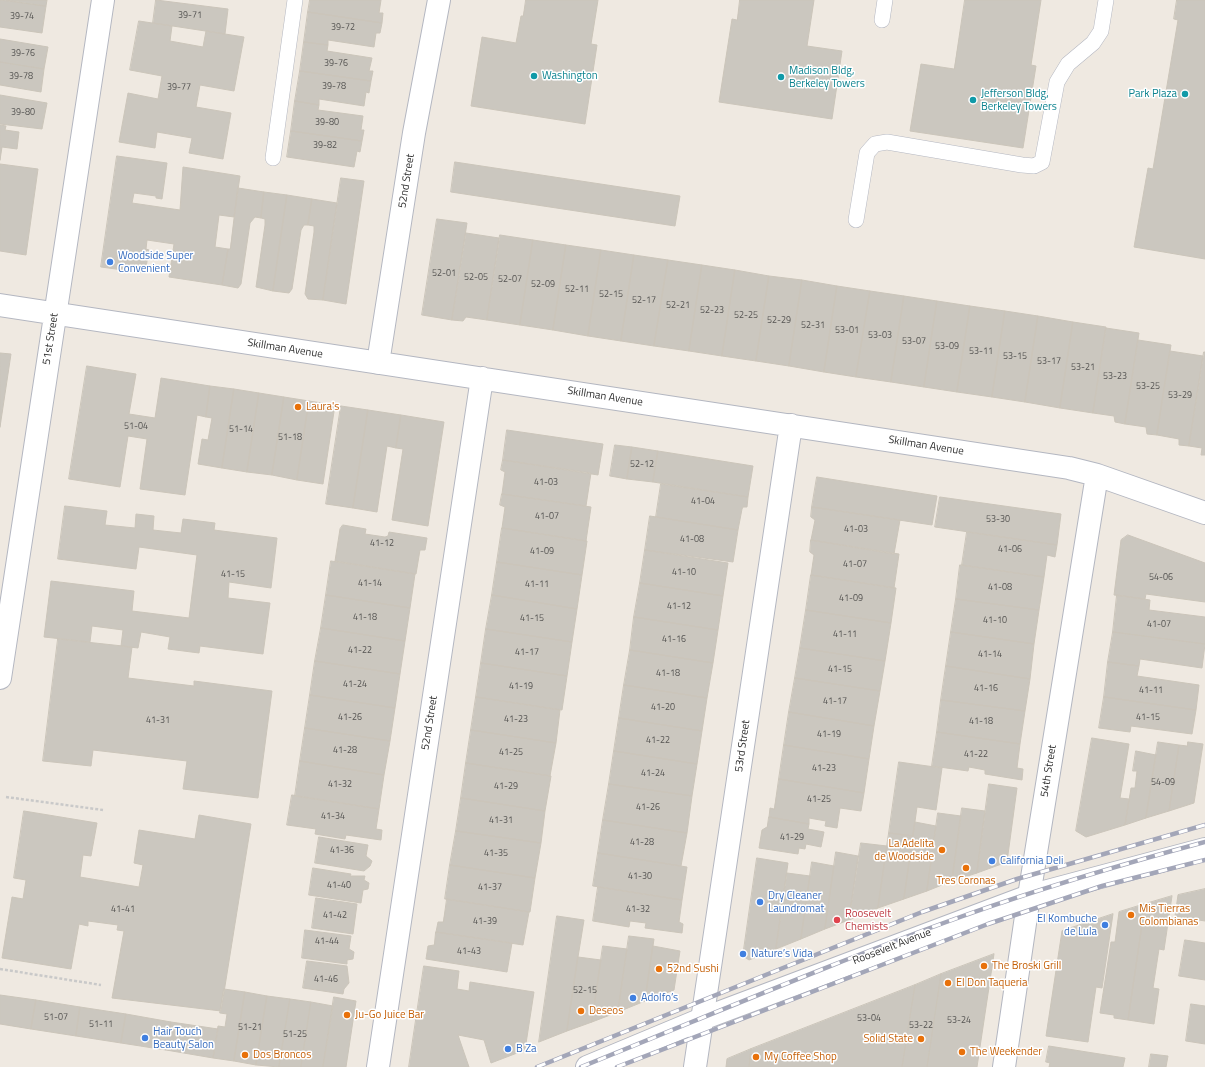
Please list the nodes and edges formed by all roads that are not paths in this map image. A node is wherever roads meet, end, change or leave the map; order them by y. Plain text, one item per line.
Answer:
1 (103, 0) edge
2 (295, 0) edge
3 (439, 0) edge
4 (885, 0) edge
5 (1106, 0) edge
6 (882, 20) dead end
7 (273, 158) dead end
8 (856, 220) dead end
9 (0, 305) edge
10 (55, 313) junction
11 (378, 363) junction
12 (482, 378) junction
13 (791, 425) junction
14 (1097, 475) junction
15 (1205, 513) edge
16 (0, 676) edge
17 (1205, 849) edge
18 (1029, 896) junction
19 (702, 1019) junction
20 (378, 1067) edge
21 (587, 1067) edge
22 (695, 1067) edge
23 (1004, 1067) edge

1 - 10 street, 51st Street
2 - 7 lane
3 - 11 street, 52nd Street
4 - 6 lane
5 - 8 lane
9 - 10 street, Skillman Avenue
10 - 11 street, Skillman Avenue
10 - 16 street, 51st Street
11 - 12 street, Skillman Avenue
12 - 13 street, Skillman Avenue
12 - 20 street, 52nd Street
13 - 14 street, Skillman Avenue
13 - 19 street, 53rd Street
14 - 15 street, Skillman Avenue
14 - 18 street, 54th Street
17 - 18 street, Roosevelt Avenue
18 - 19 street, Roosevelt Avenue
18 - 23 street, 54th Street
19 - 21 street, Roosevelt Avenue
19 - 22 street, 53rd Street

